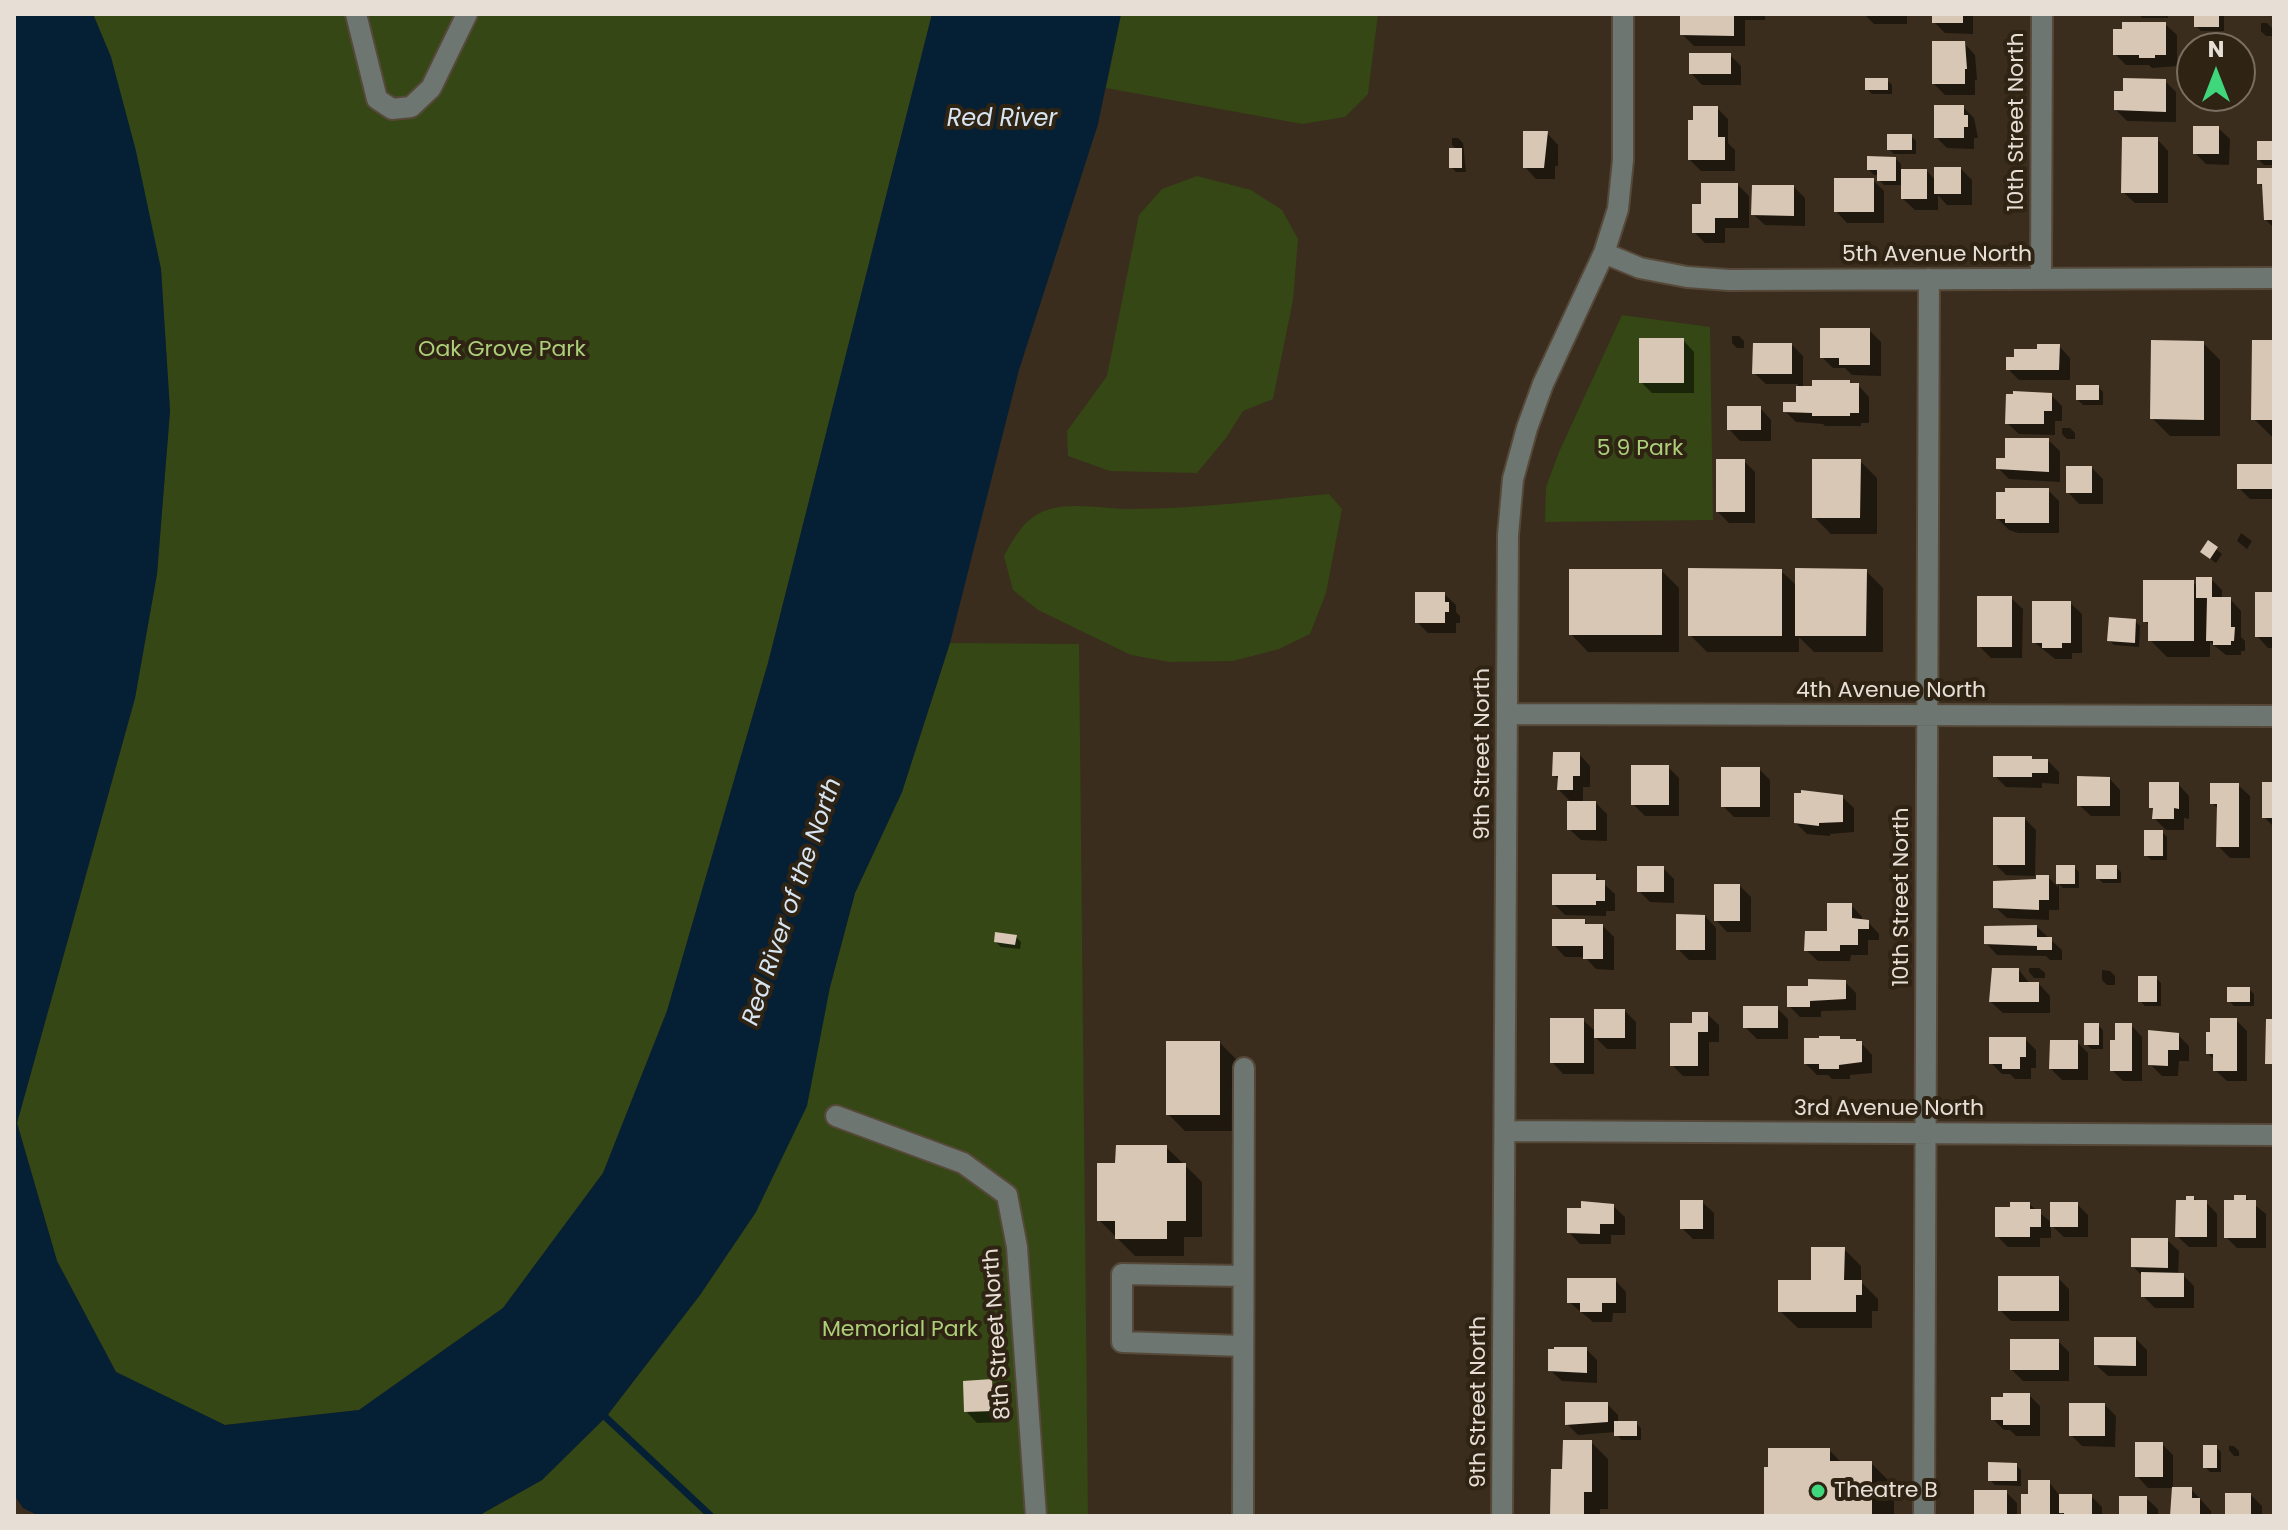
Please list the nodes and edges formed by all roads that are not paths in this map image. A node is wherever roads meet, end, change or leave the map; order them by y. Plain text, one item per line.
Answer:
1 (356, 14) edge
2 (467, 14) edge
3 (1623, 14) edge
4 (2042, 14) edge
5 (1604, 253) junction
6 (2274, 278) edge
7 (1929, 279) junction
8 (2041, 279) junction
9 (1507, 714) junction
10 (1927, 715) junction
11 (2274, 716) edge
12 (1244, 1068) dead end
13 (836, 1116) dead end
14 (1505, 1131) junction
15 (1925, 1133) junction
16 (2274, 1135) edge
17 (1243, 1276) junction
18 (1243, 1346) junction
19 (1036, 1516) edge
20 (1243, 1516) edge
21 (1502, 1516) edge
22 (1924, 1516) edge

1 - 2 street
3 - 5 street, 9th Street North
4 - 8 street, 10th Street North
5 - 7 street, 5th Avenue North
5 - 9 street, 9th Street North
6 - 8 street, 5th Avenue North
7 - 8 street, 5th Avenue North
7 - 10 street, 10th Street North
9 - 10 street, 4th Avenue North
9 - 14 street, 9th Street North
10 - 11 street, 4th Avenue North
10 - 15 street, 10th Street North
12 - 17 street
13 - 19 street, 8th Street North
14 - 15 street, 3rd Avenue North
14 - 21 street, 9th Street North
15 - 16 street, 3rd Avenue North
15 - 22 street, 10th Street North
17 - 18 street
17 - 18 street
18 - 20 street

